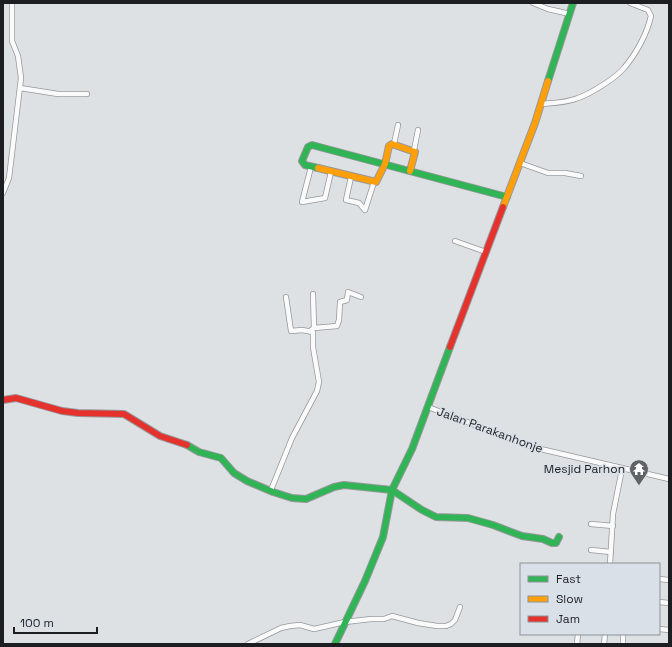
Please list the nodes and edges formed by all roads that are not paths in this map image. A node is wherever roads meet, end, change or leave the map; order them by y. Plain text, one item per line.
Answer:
1 (12, 3) edge
2 (533, 3) edge
3 (573, 3) edge
4 (630, 3) edge
5 (570, 14) junction
6 (20, 88) junction
7 (87, 94) dead end
8 (542, 104) junction
9 (398, 125) dead end
10 (418, 130) dead end
11 (394, 144) junction
12 (414, 150) junction
13 (520, 163) junction
14 (385, 164) junction
15 (311, 167) junction
16 (410, 171) junction
17 (331, 172) junction
18 (581, 176) dead end
19 (351, 177) junction
20 (374, 182) junction
21 (3, 194) edge
22 (507, 197) junction
23 (455, 241) dead end
24 (486, 252) junction
25 (313, 294) dead end
26 (286, 297) dead end
27 (361, 297) dead end
28 (312, 330) junction
29 (3, 400) edge
30 (428, 407) junction
31 (622, 469) junction
32 (669, 479) edge
33 (271, 490) junction
34 (392, 490) junction
35 (591, 524) dead end
36 (613, 526) junction
37 (557, 540) dead end
38 (591, 550) dead end
39 (611, 552) junction
40 (610, 563) edge
41 (460, 607) dead end
42 (345, 622) junction
43 (248, 644) edge
44 (335, 644) edge

1 - 6 street
2 - 5 street
3 - 5 street
4 - 8 street
5 - 8 street
6 - 7 street
6 - 21 street
8 - 13 street
9 - 11 street
10 - 12 street
11 - 12 street
11 - 14 street
12 - 16 street
13 - 18 street
13 - 22 street
14 - 15 street
14 - 16 street
14 - 20 street
15 - 17 street
15 - 17 street
16 - 22 street
17 - 19 street
19 - 20 street
19 - 20 street
22 - 24 street
23 - 24 street
24 - 30 street
25 - 28 street
26 - 28 street
27 - 28 street
28 - 33 street
29 - 33 street
30 - 31 street, Jalan Parakanhonje
30 - 34 street
31 - 32 street, Jalan Parakanhonje
31 - 36 street
33 - 34 street
34 - 37 street
34 - 42 street
35 - 36 street
36 - 39 street
38 - 39 street
39 - 40 street
41 - 42 street
42 - 43 street
42 - 44 street

